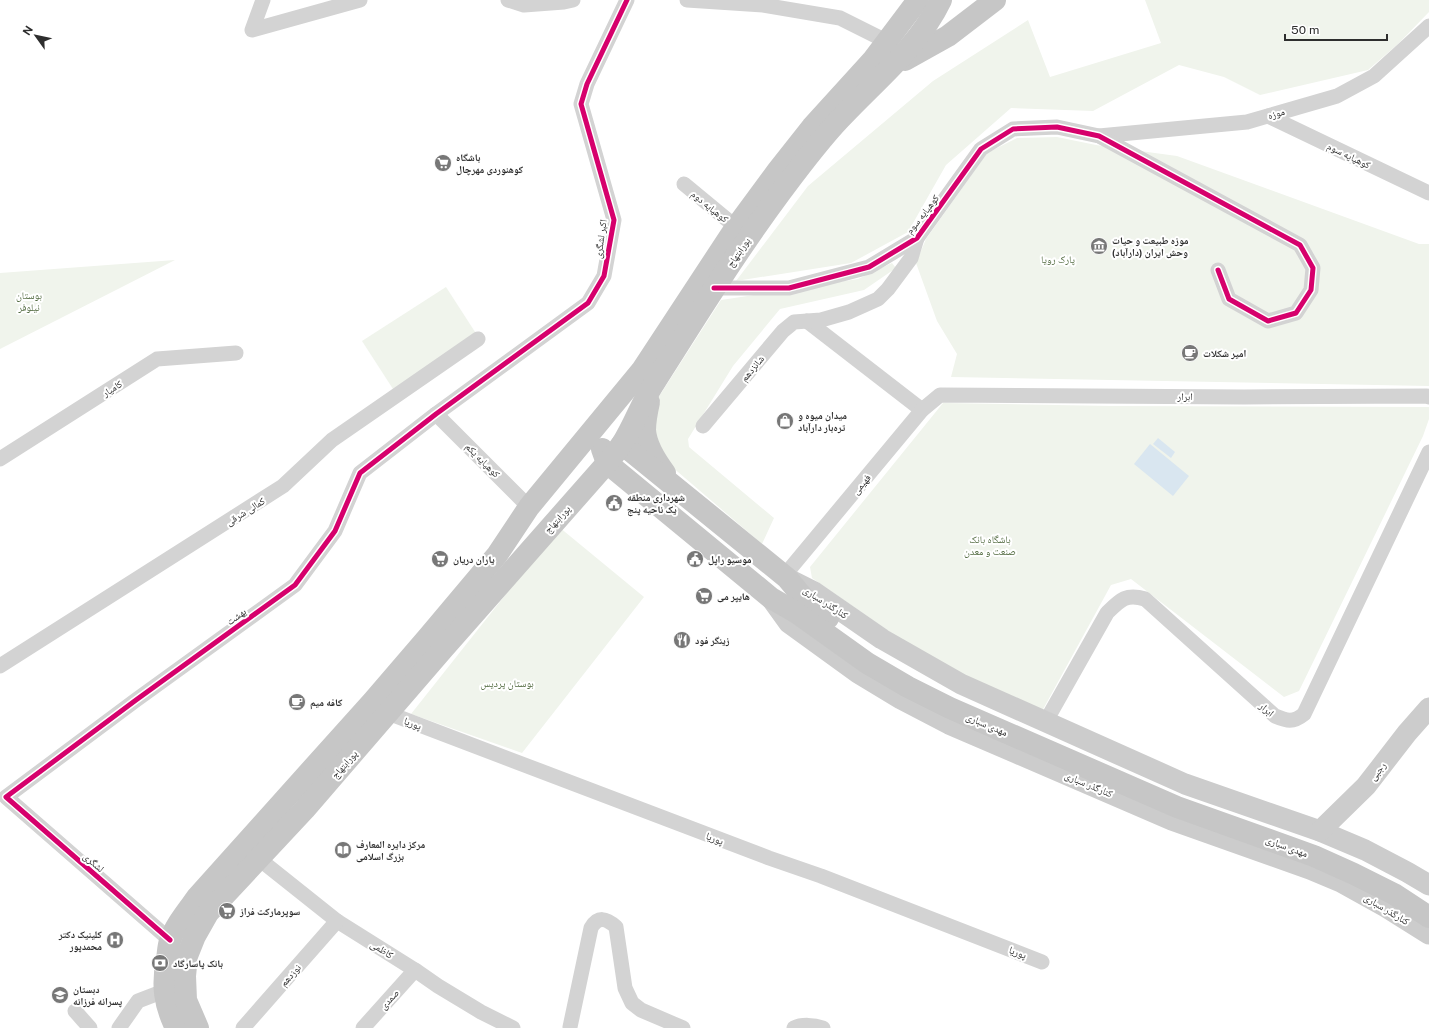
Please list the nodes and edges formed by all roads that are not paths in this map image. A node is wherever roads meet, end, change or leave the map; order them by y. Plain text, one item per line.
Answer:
1 (263, 0) edge
2 (360, 0) edge
3 (508, 0) edge
4 (573, 0) edge
5 (627, 0) edge
6 (687, 0) edge
7 (918, 0) edge
8 (941, 0) edge
9 (995, 0) edge
10 (1429, 26) edge
11 (888, 42) junction
12 (872, 61) junction
13 (893, 66) junction
14 (1268, 116) junction
15 (1098, 136) junction
16 (684, 184) dead end
17 (1429, 193) edge
18 (736, 227) junction
19 (917, 238) junction
20 (1218, 270) dead end
21 (714, 288) junction
22 (807, 321) junction
23 (478, 339) dead end
24 (236, 354) dead end
25 (647, 379) junction
26 (940, 395) joint
27 (1429, 397) edge
28 (922, 410) junction
29 (436, 414) junction
30 (703, 426) dead end
31 (622, 444) junction
32 (1429, 452) edge
33 (604, 454) junction
34 (0, 459) edge
35 (675, 486) junction
36 (530, 507) junction
37 (722, 524) junction
38 (706, 544) junction
39 (497, 555) junction
40 (786, 577) junction
41 (771, 598) junction
42 (0, 666) edge
43 (381, 707) junction
44 (1429, 708) edge
45 (1046, 721) junction
46 (288, 796) junction
47 (6, 797) joint
48 (305, 809) junction
49 (1320, 831) junction
50 (258, 858) junction
51 (1429, 885) edge
52 (1429, 902) edge
53 (1429, 917) edge
54 (337, 921) junction
55 (1429, 934) edge
56 (170, 940) junction
57 (1042, 962) dead end
58 (415, 970) junction
59 (164, 991) junction
60 (75, 1010) dead end
61 (570, 1027) edge
62 (90, 1028) edge
63 (119, 1028) edge
64 (176, 1028) edge
65 (198, 1028) edge
66 (243, 1028) edge
67 (363, 1028) edge
68 (513, 1028) edge
69 (683, 1028) edge
70 (794, 1028) edge
71 (823, 1028) edge

1 - 2 street
3 - 4 street
5 - 29 street, اکبر لشگری
6 - 11 street
7 - 11 main road, پورابتهاج
8 - 13 main road, پورابتهاج
9 - 13 main road
10 - 14 street, موزه
11 - 12 main road, پورابتهاج
12 - 13 main road
12 - 18 main road, پورابتهاج
13 - 21 main road, پورابتهاج
14 - 15 street, موزه
14 - 17 street, کوهپایه سوم
15 - 19 street, کوهپایه سوم
15 - 20 street
16 - 18 street, کوهپایه دوم
18 - 25 main road, پورابتهاج
19 - 21 street, کوهپایه سوم
19 - 22 street, شانزدهم
21 - 25 main road, پورابتهاج
22 - 28 street
22 - 30 street, شانزدهم
23 - 42 street, کمالی شرقی
24 - 34 street, کامیار
25 - 31 main road, پورابتهاج
25 - 33 main road
25 - 35 main road
25 - 36 main road, پورابتهاج
26 - 27 street, ابرار
26 - 28 street, فهیمی
28 - 40 street, فهیمی
29 - 36 street, کوهپایه یکم
29 - 47 street, بهشت
31 - 33 main road, پورابتهاج
31 - 35 main road
32 - 45 street, ابرار
33 - 38 main road, مهدی سباری
33 - 39 main road
33 - 43 main road, پورابتهاج
35 - 37 main road
36 - 39 main road, پورابتهاج
37 - 38 main road
37 - 40 main road
38 - 41 main road, مهدی سباری
39 - 43 main road, پورابتهاج
40 - 45 main road, کنارگذر سباری
40 - 52 main road
41 - 53 main road, مهدی سباری
41 - 55 main road, کنارگذر سباری
43 - 46 main road, پورابتهاج
43 - 48 main road, پورابتهاج
43 - 57 street, پوریا
44 - 49 main road, رجبی
45 - 49 main road, کنارگذر سباری
46 - 48 main road
46 - 56 main road, پورابتهاج
47 - 56 street, لشگری
48 - 50 main road, پورابتهاج
49 - 51 main road, کنارگذر سباری
50 - 54 street, کاظمی
50 - 65 main road, پورابتهاج
54 - 58 street, کاظمی
54 - 66 street, نوزدهم
56 - 59 main road, پورابتهاج
58 - 67 street, صمدی
58 - 68 street, کاظمی
59 - 63 street
59 - 64 main road, پورابتهاج
60 - 62 street
61 - 69 street
70 - 71 street

